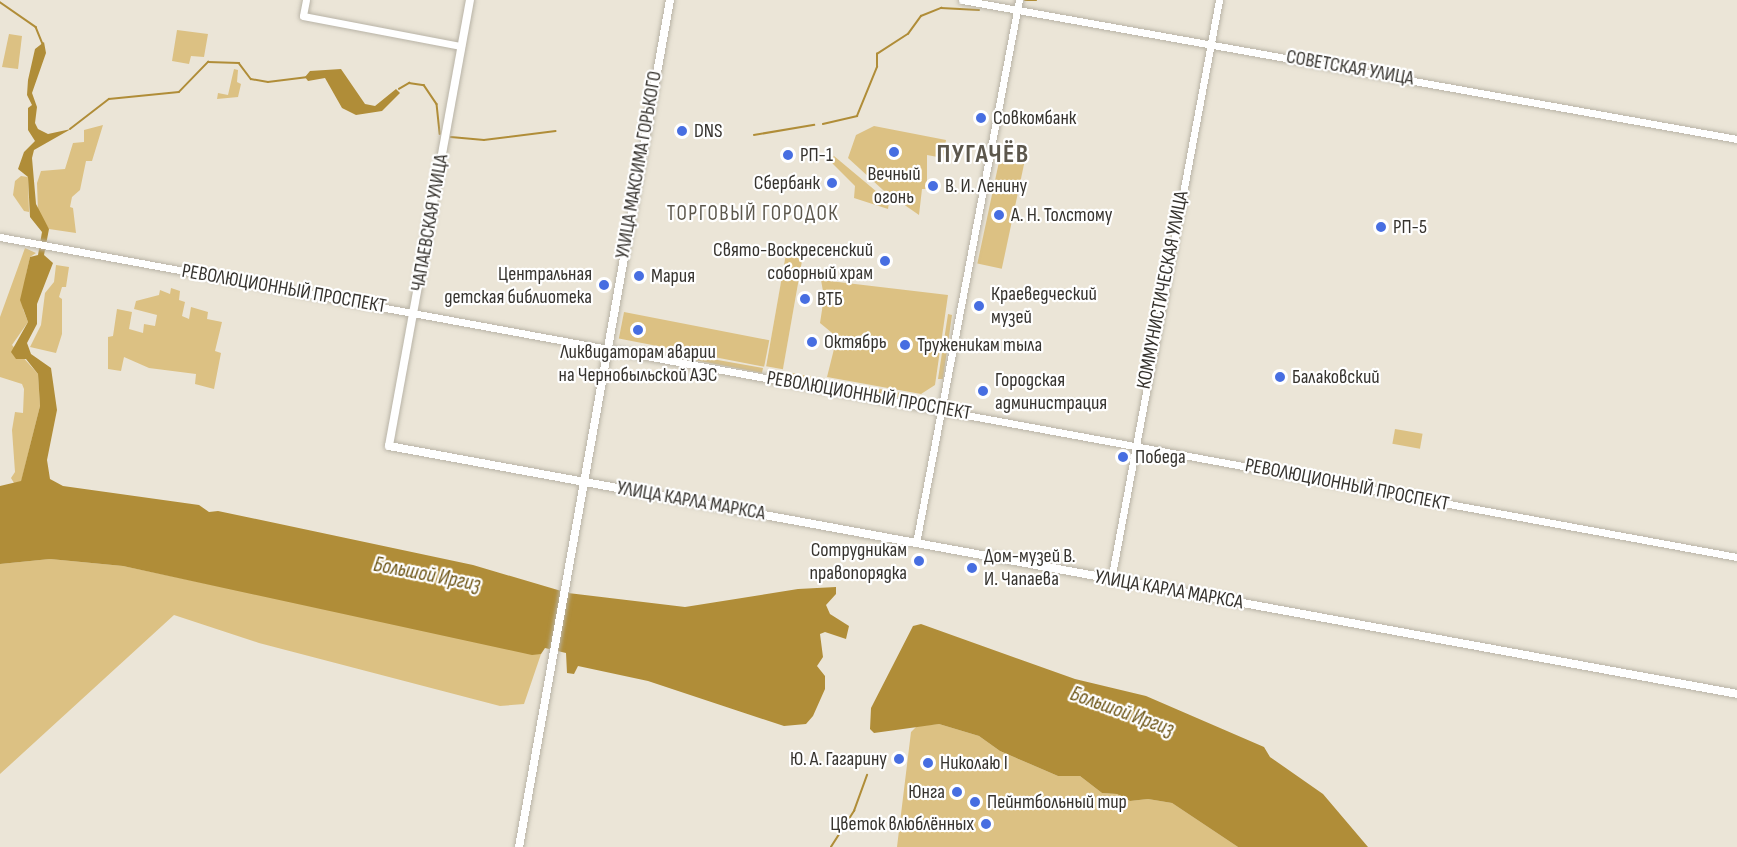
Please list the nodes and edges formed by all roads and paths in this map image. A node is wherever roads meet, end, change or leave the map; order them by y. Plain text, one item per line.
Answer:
1 (306, 0) edge
2 (470, 0) edge
3 (670, 0) edge
4 (962, 0) edge
5 (1018, 0) edge
6 (1219, 0) edge
7 (1017, 10) junction
8 (1211, 43) junction
9 (461, 46) junction
10 (1737, 139) edge
11 (0, 237) edge
12 (413, 313) junction
13 (606, 348) junction
14 (942, 409) junction
15 (1134, 445) junction
16 (389, 446) joint
17 (581, 481) junction
18 (916, 543) junction
19 (1737, 557) edge
20 (1111, 580) junction
21 (1737, 694) edge
22 (519, 847) edge

1 - 9 street
2 - 9 main road, ЧАПАЕВСКАЯ УЛИЦА
3 - 13 main road, УЛИЦА МАКСИМА ГОРЬКОГО
4 - 7 street, СОВЕТСКАЯ УЛИЦА
5 - 7 street
6 - 8 street, КОММУНИСТИЧЕСКАЯ УЛИЦА
7 - 8 street, СОВЕТСКАЯ УЛИЦА
7 - 14 street
8 - 10 street, СОВЕТСКАЯ УЛИЦА
8 - 15 street, КОММУНИСТИЧЕСКАЯ УЛИЦА
9 - 12 main road, ЧАПАЕВСКАЯ УЛИЦА
11 - 12 street, РЕВОЛЮЦИОННЫЙ ПРОСПЕКТ
12 - 13 street, РЕВОЛЮЦИОННЫЙ ПРОСПЕКТ
12 - 16 main road, ЧАПАЕВСКАЯ УЛИЦА
13 - 14 street, РЕВОЛЮЦИОННЫЙ ПРОСПЕКТ
13 - 17 main road, УЛИЦА МАКСИМА ГОРЬКОГО
14 - 15 street, РЕВОЛЮЦИОННЫЙ ПРОСПЕКТ
14 - 18 street
15 - 19 street, РЕВОЛЮЦИОННЫЙ ПРОСПЕКТ
15 - 20 street, КОММУНИСТИЧЕСКАЯ УЛИЦА
16 - 17 main road, УЛИЦА КАРЛА МАРКСА
17 - 18 main road, УЛИЦА КАРЛА МАРКСА
17 - 22 main road, УЛИЦА МАКСИМА ГОРЬКОГО
18 - 20 main road, УЛИЦА КАРЛА МАРКСА
20 - 21 main road, УЛИЦА КАРЛА МАРКСА

